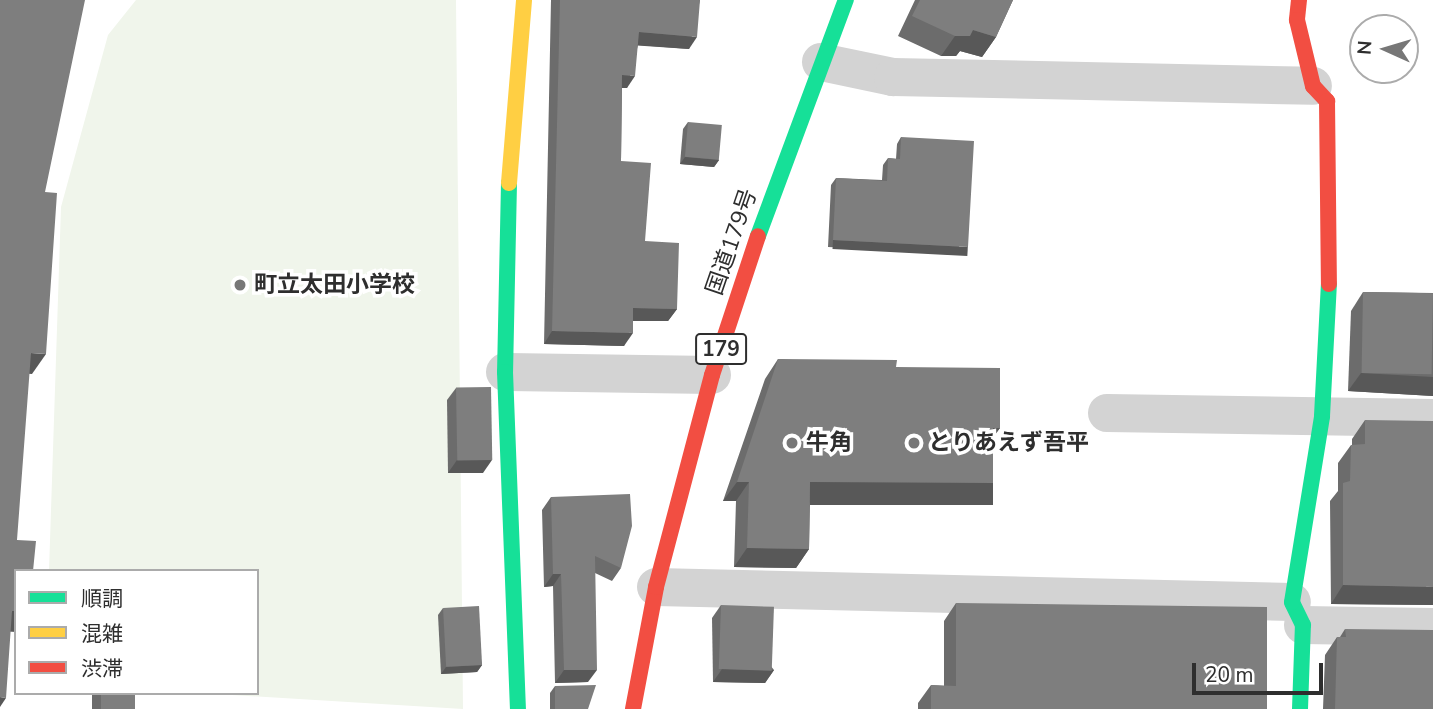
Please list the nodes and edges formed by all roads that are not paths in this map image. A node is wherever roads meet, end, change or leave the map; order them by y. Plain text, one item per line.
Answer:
1 (524, 0) edge
2 (846, 0) edge
3 (1299, 0) edge
4 (821, 62) junction
5 (1312, 86) junction
6 (505, 372) junction
7 (712, 375) junction
8 (1107, 413) dead end
9 (1322, 416) junction
10 (1433, 418) edge
11 (656, 587) junction
12 (1298, 614) junction
13 (1433, 627) edge
14 (518, 709) edge
15 (633, 709) edge
16 (1300, 709) edge

1 - 6 main road
2 - 4 main road, 国道179号 / 179
3 - 5 main road
4 - 5 street
4 - 7 main road, 国道179号 / 179
5 - 9 main road
6 - 7 street
6 - 14 main road
7 - 11 main road, 国道179号 / 179
8 - 9 street
9 - 10 street
9 - 12 main road
11 - 12 street
11 - 15 main road, 国道179号 / 179
12 - 13 street
12 - 16 main road

